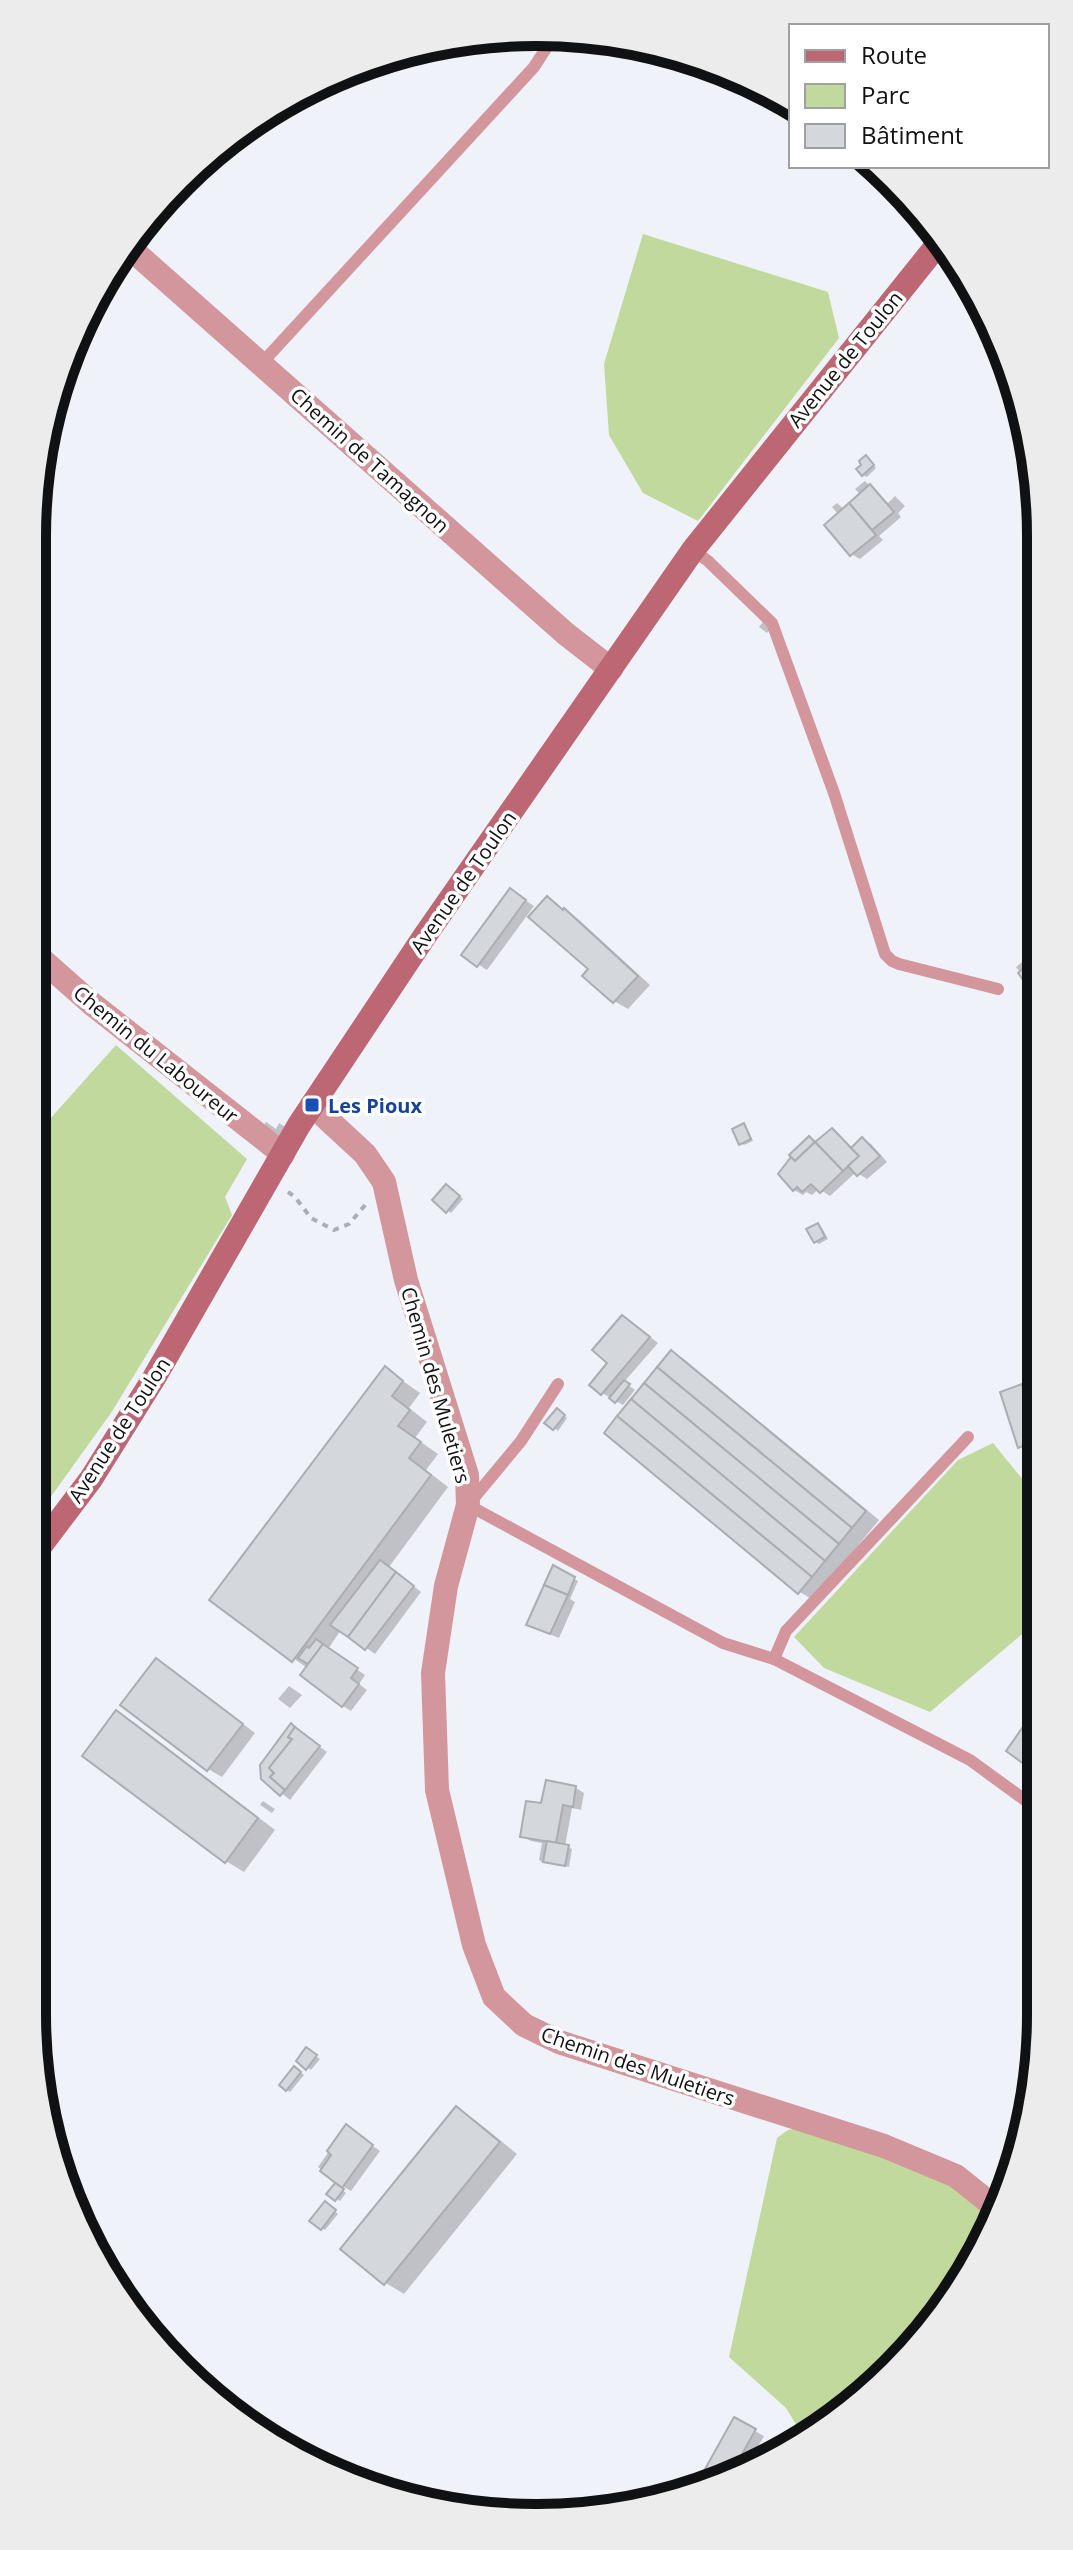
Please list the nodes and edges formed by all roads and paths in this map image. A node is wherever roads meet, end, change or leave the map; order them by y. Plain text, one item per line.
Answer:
1 (547, 46) edge
2 (934, 249) edge
3 (136, 254) edge
4 (261, 364) junction
5 (693, 550) junction
6 (611, 669) junction
7 (46, 963) edge
8 (998, 989) dead end
9 (312, 1105) junction
10 (283, 1154) junction
11 (269, 1179) junction
12 (384, 1182) junction
13 (558, 1384) dead end
14 (968, 1437) dead end
15 (468, 1505) junction
16 (46, 1538) edge
17 (774, 1659) junction
18 (1027, 1802) edge
19 (989, 2203) edge

1 - 4 lane
2 - 5 main road, Avenue de Toulon
3 - 4 street, Chemin de Tamagnon
4 - 6 street, Chemin de Tamagnon
5 - 6 main road, Avenue de Toulon
5 - 8 lane
6 - 9 main road, Avenue de Toulon
7 - 10 street, Chemin du Laboureur
9 - 10 main road, Avenue de Toulon
9 - 12 street, Chemin des Muletiers
10 - 11 main road, Avenue de Toulon
11 - 12 path
11 - 16 main road, Avenue de Toulon
12 - 15 street, Chemin des Muletiers
13 - 15 lane
14 - 17 lane
15 - 17 lane
15 - 19 street, Chemin des Muletiers
17 - 18 lane

